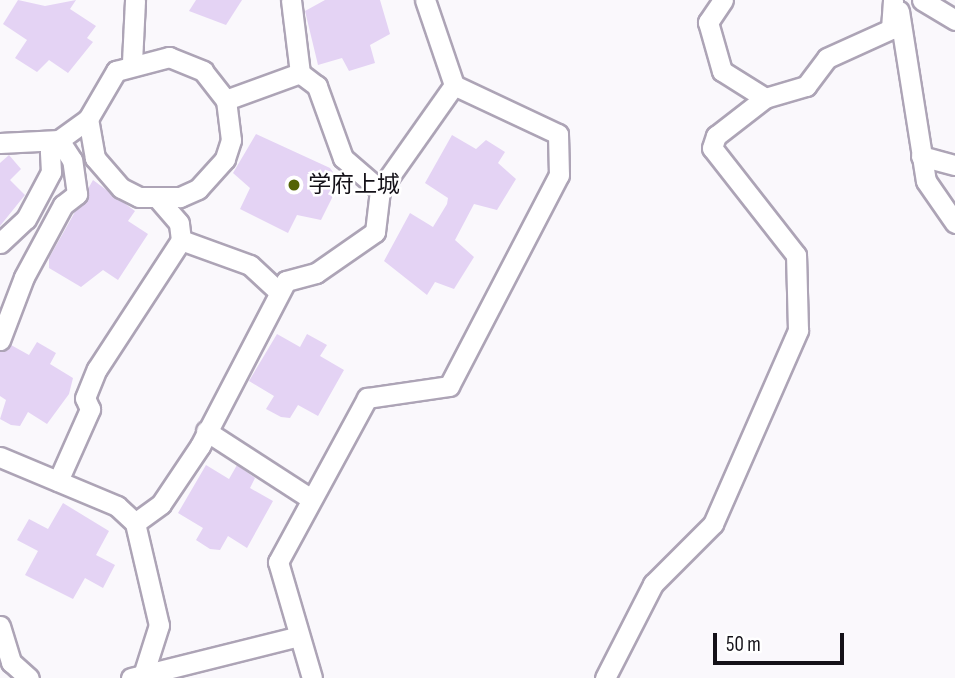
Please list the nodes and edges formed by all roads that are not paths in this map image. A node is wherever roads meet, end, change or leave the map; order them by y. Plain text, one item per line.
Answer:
1 (135, 0) edge
2 (291, 0) edge
3 (425, 0) edge
4 (723, 0) edge
5 (895, 0) edge
6 (922, 0) edge
7 (955, 20) edge
8 (132, 62) junction
9 (300, 73) junction
10 (454, 85) junction
11 (765, 98) junction
12 (226, 100) junction
13 (89, 119) junction
14 (59, 140) junction
15 (0, 143) edge
16 (921, 156) junction
17 (955, 165) edge
18 (380, 190) junction
19 (159, 200) junction
20 (955, 223) edge
21 (181, 240) junction
22 (0, 243) edge
23 (278, 292) junction
24 (0, 340) edge
25 (206, 431) junction
26 (0, 457) edge
27 (58, 481) junction
28 (311, 499) junction
29 (135, 523) junction
30 (0, 626) edge
31 (299, 636) junction
32 (137, 676) edge
33 (29, 678) edge
34 (312, 678) edge
35 (605, 678) edge

1 - 8 street
2 - 9 street
3 - 10 street
4 - 11 street
5 - 11 street
5 - 16 street
6 - 7 street
8 - 12 street
8 - 13 street
9 - 12 street
9 - 18 street
10 - 18 street
10 - 28 street
11 - 35 street
12 - 19 street
13 - 14 street
13 - 19 street
14 - 15 street
14 - 22 street
14 - 24 street
16 - 17 street
16 - 20 street
18 - 23 street
19 - 21 street
21 - 23 street
21 - 27 street
23 - 25 street
25 - 28 street
25 - 29 street
26 - 27 street
27 - 29 street
28 - 31 street
29 - 32 street
30 - 33 street
31 - 32 street
31 - 34 street

